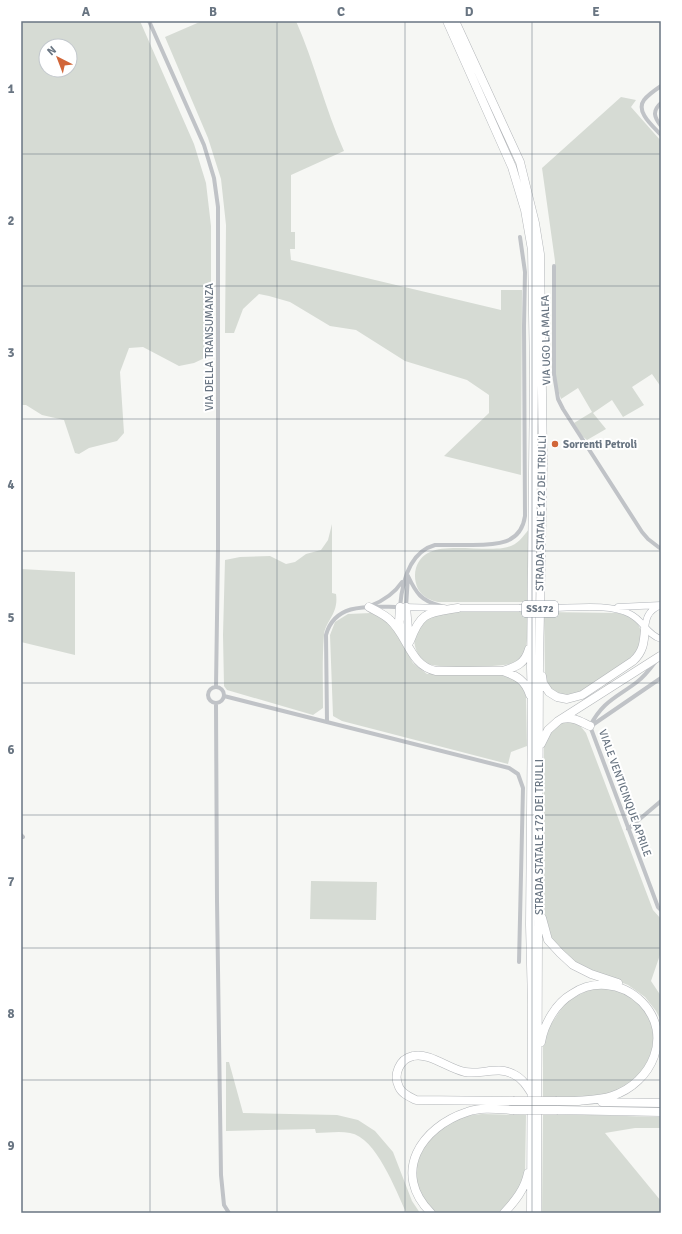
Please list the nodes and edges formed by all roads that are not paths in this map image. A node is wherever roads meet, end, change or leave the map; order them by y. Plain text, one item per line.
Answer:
1 (149, 21) edge
2 (447, 21) edge
3 (455, 21) edge
4 (661, 86) edge
5 (661, 103) edge
6 (661, 126) edge
7 (661, 135) edge
8 (520, 237) dead end
9 (554, 266) dead end
10 (661, 548) edge
11 (407, 574) junction
12 (661, 605) edge
13 (369, 607) junction
14 (403, 607) junction
15 (449, 608) junction
16 (458, 608) junction
17 (608, 608) junction
18 (645, 629) junction
19 (402, 634) junction
20 (532, 638) junction
21 (661, 639) edge
22 (410, 641) junction
23 (411, 650) junction
24 (660, 655) edge
25 (539, 662) junction
26 (502, 671) junction
27 (661, 678) edge
28 (216, 687) junction
29 (224, 696) junction
30 (216, 703) junction
31 (532, 704) junction
32 (558, 721) junction
33 (327, 722) junction
34 (590, 726) junction
35 (539, 752) junction
36 (661, 801) edge
37 (628, 829) junction
38 (539, 907) junction
39 (661, 910) edge
40 (519, 962) dead end
41 (661, 1025) edge
42 (538, 1058) junction
43 (532, 1095) junction
44 (575, 1101) junction
45 (661, 1103) edge
46 (513, 1105) junction
47 (661, 1112) edge
48 (531, 1152) junction
49 (229, 1213) edge
50 (431, 1213) edge
51 (504, 1213) edge
52 (531, 1213) edge
53 (537, 1213) edge

1 - 28 street, VIA DELLA TRANSUMANZA
2 - 20 highway, STRADA STATALE 172 DEI TRULLI / SS172
3 - 25 highway, STRADA STATALE 172 DEI TRULLI / SS172
4 - 7 street
5 - 6 street
8 - 11 street
9 - 10 street, VIA UGO LA MALFA
11 - 13 street
11 - 14 street
11 - 15 street
12 - 17 street
12 - 18 street
13 - 14 street
13 - 19 highway
13 - 33 street
14 - 15 street
14 - 19 highway
14 - 22 highway
15 - 16 street
16 - 17 street, bridge
16 - 22 highway
17 - 18 street
18 - 21 street
18 - 25 highway
19 - 23 highway
20 - 26 highway
20 - 31 highway, STRADA STATALE 172 DEI TRULLI / SS172
22 - 23 highway
23 - 26 highway
24 - 32 highway
24 - 34 street
25 - 35 highway, STRADA STATALE 172 DEI TRULLI / SS172
26 - 31 highway
27 - 34 street
28 - 29 street
28 - 30 street
29 - 30 street
29 - 33 street
30 - 49 street
31 - 43 highway, STRADA STATALE 172 DEI TRULLI / SS172
32 - 34 highway
32 - 35 highway
33 - 40 street
34 - 37 street, VIALE VENTICINQUE APRILE
35 - 38 highway, STRADA STATALE 172 DEI TRULLI / SS172
36 - 37 street
37 - 39 street, VIALE VENTICINQUE APRILE
38 - 41 highway
38 - 42 highway, STRADA STATALE 172 DEI TRULLI / SS172
42 - 44 highway
42 - 53 highway, STRADA STATALE 172 DEI TRULLI / SS172
43 - 46 highway
43 - 48 highway, STRADA STATALE 172 DEI TRULLI / SS172
44 - 45 highway
44 - 46 highway, bridge
46 - 47 highway, bridge
46 - 50 highway
48 - 51 highway
48 - 52 highway, STRADA STATALE 172 DEI TRULLI / SS172

